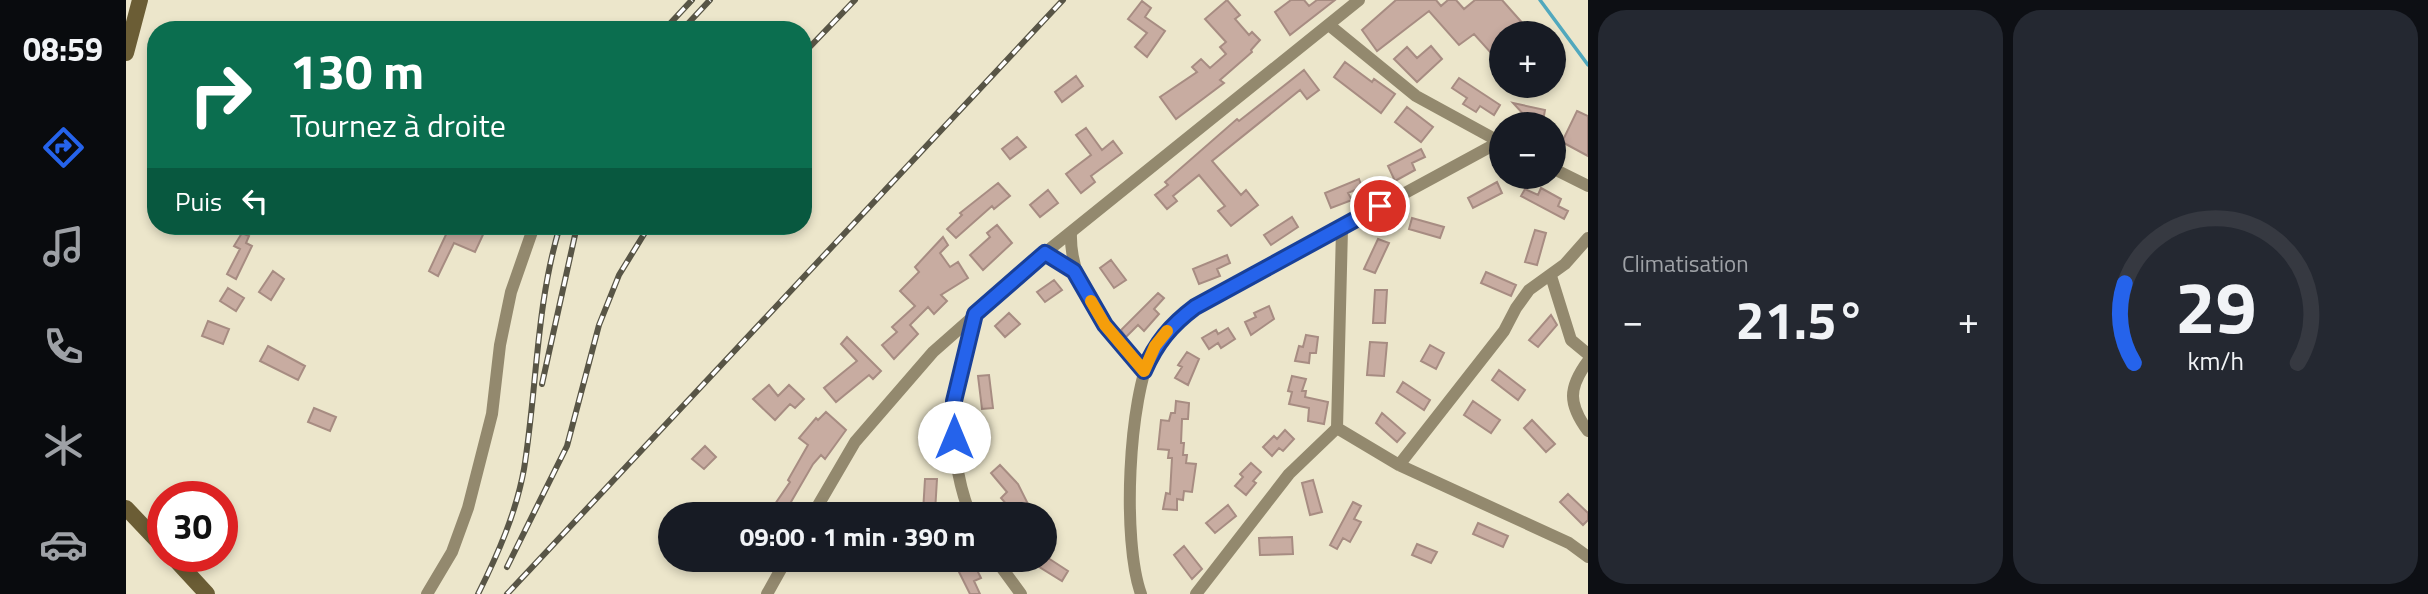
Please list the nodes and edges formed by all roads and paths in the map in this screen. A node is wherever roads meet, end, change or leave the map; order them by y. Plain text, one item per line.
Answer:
1 (140, 0) edge
2 (1359, 0) edge
3 (1329, 25) junction
4 (126, 53) edge
5 (1489, 136) edge
6 (1489, 148) edge
7 (1566, 175) edge
8 (1588, 186) edge
9 (1342, 229) junction
10 (1071, 233) junction
11 (531, 235) edge
12 (1588, 238) edge
13 (1045, 253) junction
14 (1074, 271) junction
15 (1551, 276) junction
16 (975, 314) junction
17 (1588, 354) edge
18 (1588, 361) edge
19 (1144, 371) junction
20 (1337, 428) junction
21 (1588, 431) edge
22 (1399, 465) junction
23 (820, 502) edge
24 (965, 502) edge
25 (126, 508) edge
26 (147, 530) edge
27 (1588, 557) edge
28 (187, 572) edge
29 (779, 572) edge
30 (1005, 572) edge
31 (207, 594) edge
32 (427, 594) edge
33 (767, 594) edge
34 (1021, 594) edge
35 (1141, 594) edge
36 (1196, 594) edge

1 - 4 street
2 - 3 street
3 - 5 street
3 - 10 street
6 - 9 street
7 - 8 street
9 - 19 street
9 - 20 street
10 - 13 street
10 - 14 street
11 - 32 street
12 - 15 street
13 - 14 street
13 - 16 street
14 - 19 street
15 - 17 street
15 - 22 street
16 - 23 street
16 - 24 street
18 - 21 street
19 - 35 street
20 - 22 street
20 - 36 street
22 - 27 street
25 - 26 street
28 - 31 street
29 - 33 street
30 - 34 street

